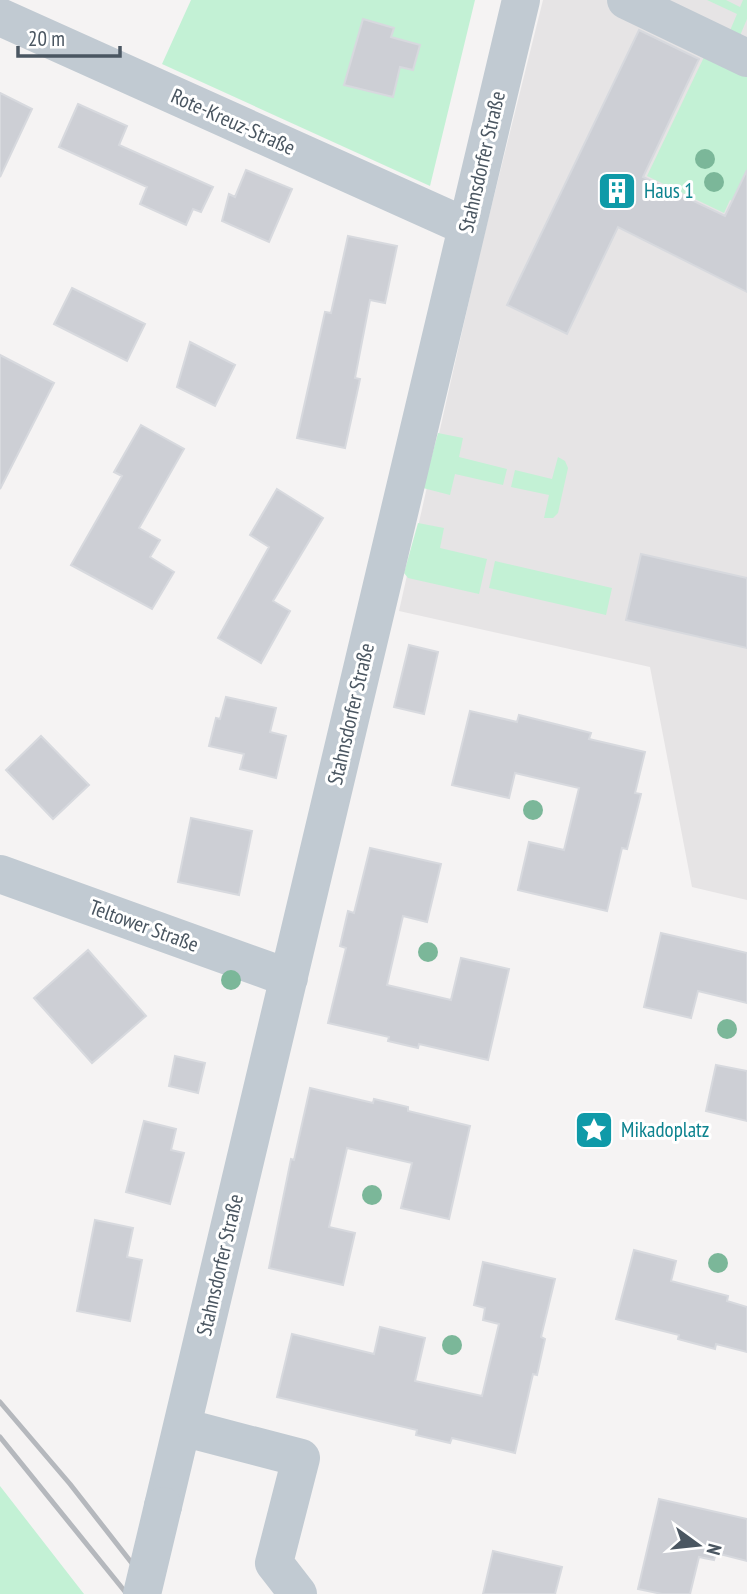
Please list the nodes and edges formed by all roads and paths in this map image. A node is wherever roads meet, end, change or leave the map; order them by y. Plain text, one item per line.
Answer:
1 (521, 0) edge
2 (626, 0) edge
3 (0, 17) edge
4 (747, 58) edge
5 (467, 227) junction
6 (0, 874) edge
7 (289, 978) junction
8 (182, 1427) junction
9 (142, 1594) edge
10 (298, 1594) edge

1 - 5 street, Stahnsdorfer Straße
2 - 4 street
3 - 5 street, Rote-Kreuz-Straße
5 - 7 street, Stahnsdorfer Straße
6 - 7 street, Teltower Straße
7 - 8 street, Stahnsdorfer Straße
8 - 9 street, Stahnsdorfer Straße, bridge
8 - 10 street

